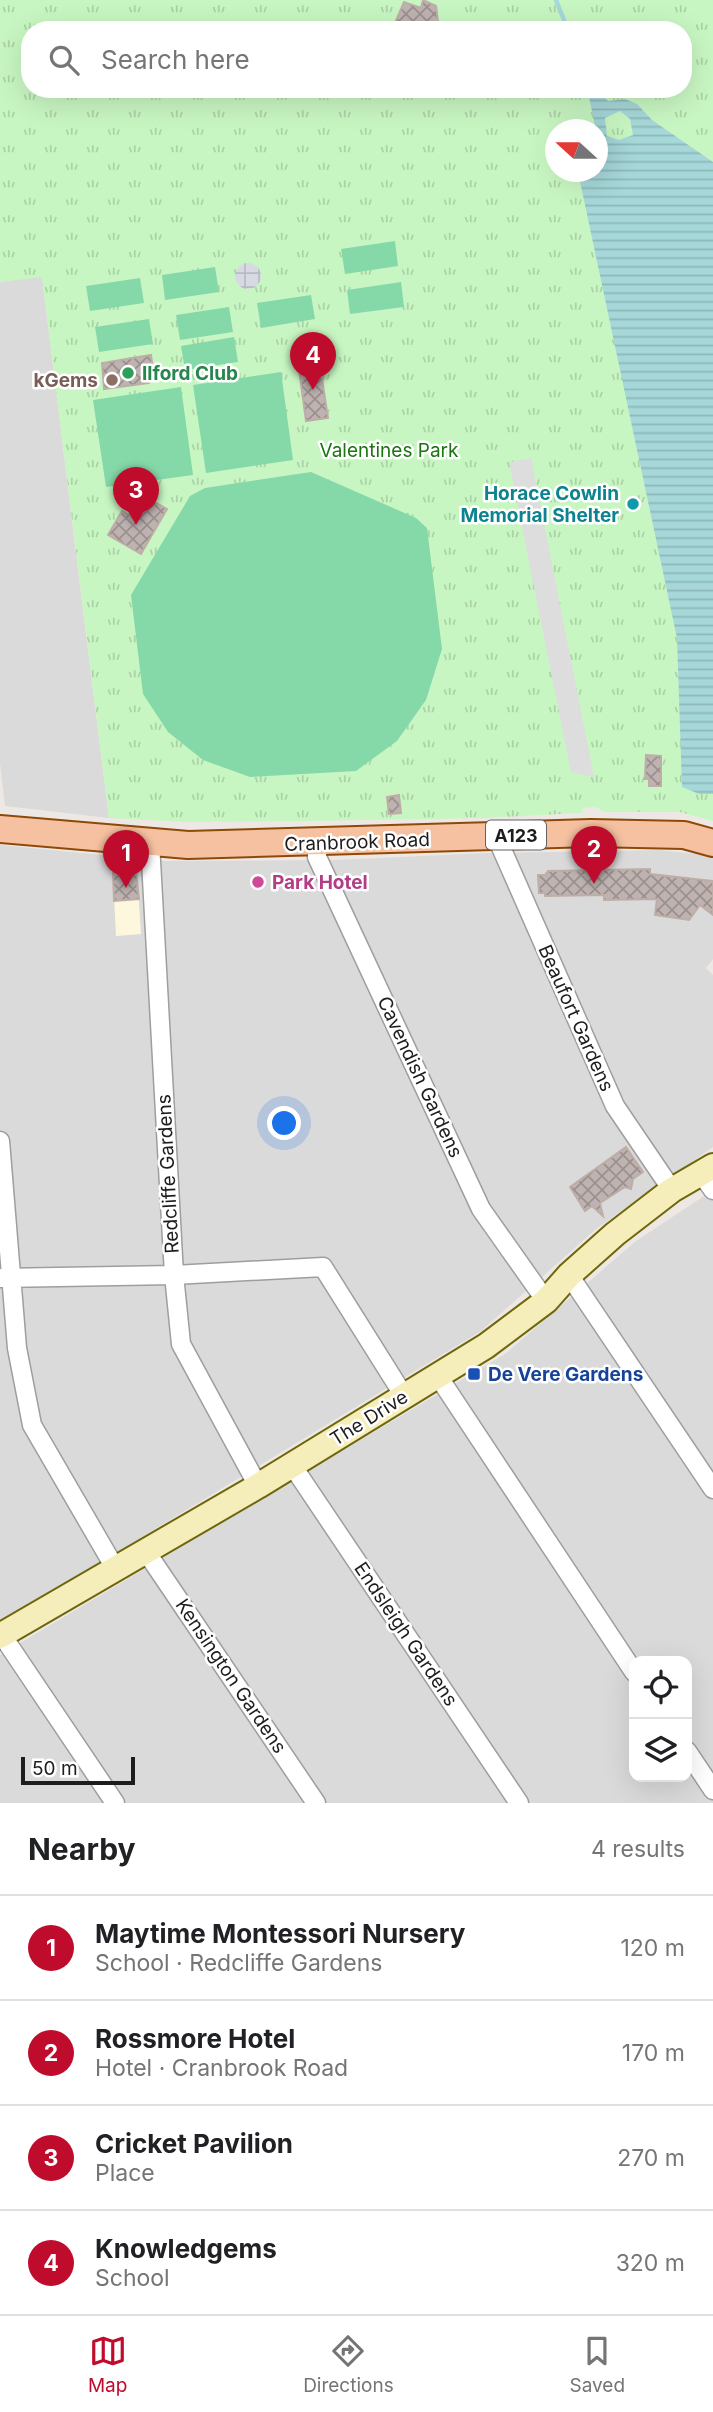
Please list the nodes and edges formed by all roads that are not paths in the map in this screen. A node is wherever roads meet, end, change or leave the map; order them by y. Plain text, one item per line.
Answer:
1 (0, 829) edge
2 (495, 836) junction
3 (150, 843) junction
4 (713, 843) edge
5 (317, 844) junction
6 (0, 1141) edge
7 (709, 1176) edge
8 (673, 1190) junction
9 (174, 1275) junction
10 (569, 1275) junction
11 (5, 1278) edge
12 (546, 1301) junction
13 (438, 1376) junction
14 (404, 1396) junction
15 (292, 1465) junction
16 (258, 1486) junction
17 (713, 1489) edge
18 (145, 1550) junction
19 (115, 1569) junction
20 (1, 1635) edge
21 (629, 1664) edge
22 (692, 1758) edge
23 (713, 1790) edge
24 (115, 1803) edge
25 (316, 1803) edge
26 (519, 1803) edge

1 - 3 main road, Cranbrook Road / A123
2 - 4 main road, Cranbrook Road / A123
2 - 5 main road, Cranbrook Road / A123
2 - 8 street, Beaufort Gardens
3 - 5 main road, Cranbrook Road / A123
3 - 9 street, Redcliffe Gardens
5 - 12 street, Cavendish Gardens
6 - 11 street
7 - 8 street, The Drive
8 - 10 street, The Drive
9 - 11 street
9 - 14 street
9 - 16 street, Redcliffe Gardens
10 - 12 street, The Drive
10 - 17 street
11 - 19 street
12 - 13 street, The Drive
13 - 14 street, The Drive
13 - 21 street
14 - 15 street, The Drive
15 - 16 street, The Drive
15 - 26 street, Endsleigh Gardens
16 - 18 street, The Drive
18 - 19 street, The Drive
18 - 25 street, Kensington Gardens
19 - 20 street, The Drive
20 - 24 street
22 - 23 street

